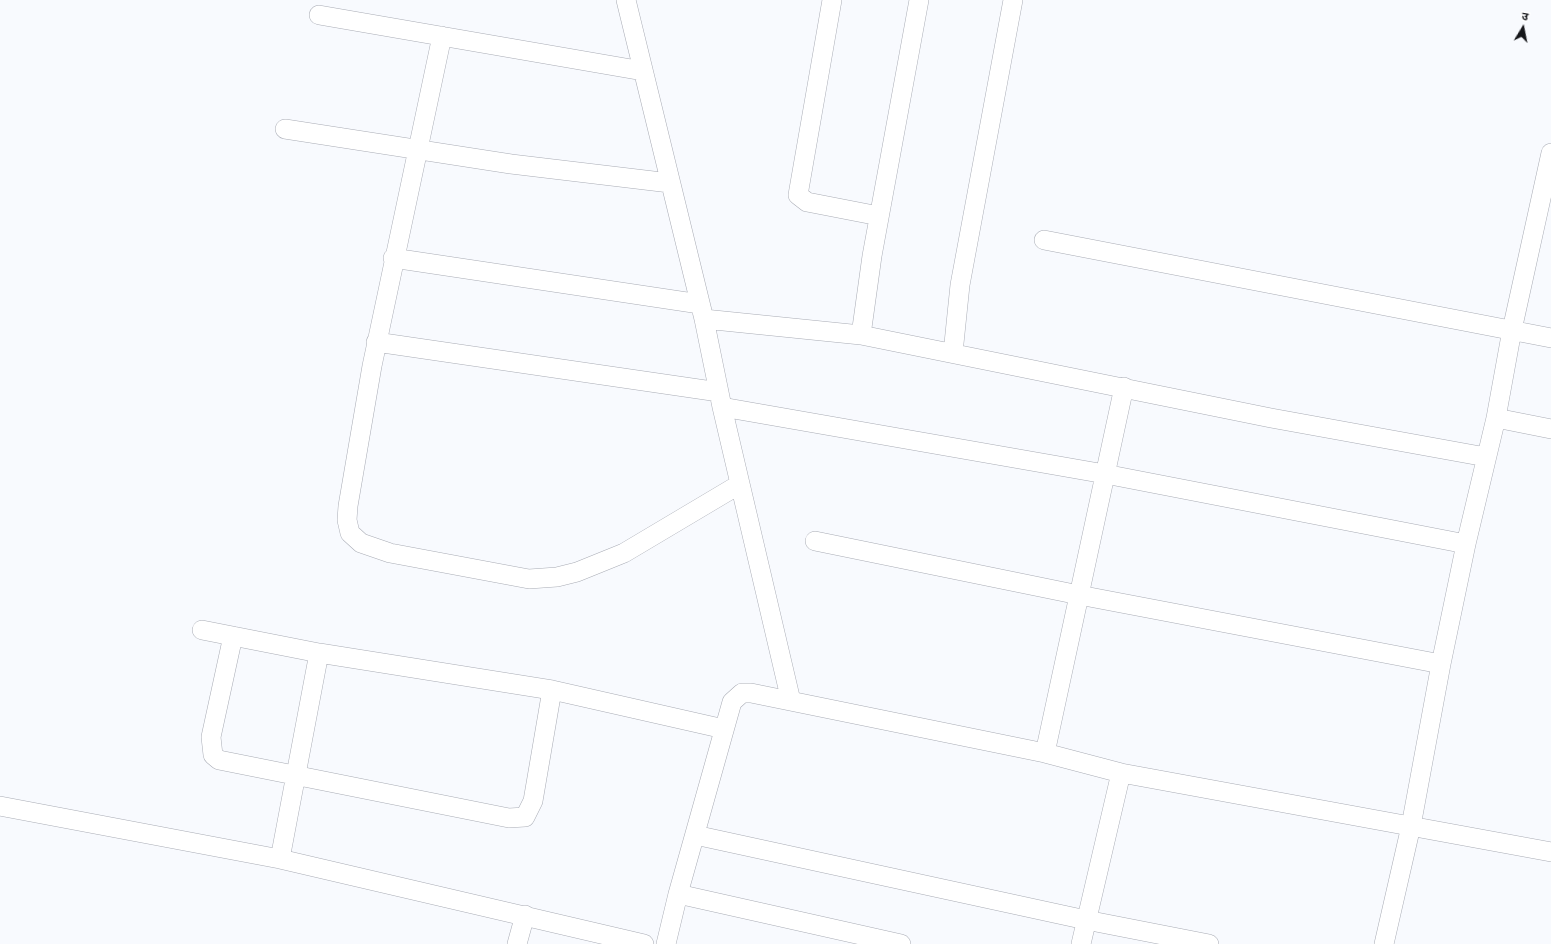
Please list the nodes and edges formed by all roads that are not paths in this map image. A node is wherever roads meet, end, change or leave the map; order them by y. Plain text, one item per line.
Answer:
1 (626, 0) edge
2 (832, 0) edge
3 (919, 0) edge
4 (1013, 0) edge
5 (319, 15) dead end
6 (442, 36) junction
7 (643, 71) junction
8 (284, 129) dead end
9 (418, 148) junction
10 (1551, 152) edge
11 (670, 183) junction
12 (880, 216) junction
13 (1044, 240) dead end
14 (393, 258) junction
15 (702, 312) junction
16 (1512, 330) junction
17 (861, 334) junction
18 (1551, 338) edge
19 (376, 342) junction
20 (953, 353) junction
21 (1124, 387) junction
22 (721, 400) junction
23 (1496, 418) junction
24 (1551, 429) edge
25 (1486, 457) junction
26 (1105, 474) junction
27 (740, 484) junction
28 (815, 541) dead end
29 (1466, 544) junction
30 (1079, 595) junction
31 (202, 630) dead end
32 (233, 636) junction
33 (319, 654) junction
34 (1441, 664) junction
35 (552, 690) junction
36 (790, 701) junction
37 (724, 729) junction
38 (1045, 753) junction
39 (1121, 773) junction
40 (295, 776) junction
41 (0, 806) edge
42 (1411, 826) junction
43 (695, 835) junction
44 (1551, 852) edge
45 (280, 859) junction
46 (678, 894) junction
47 (525, 915) junction
48 (1086, 920) junction
49 (517, 944) edge
50 (644, 944) edge
51 (666, 944) edge
52 (901, 944) edge
53 (1081, 944) edge
54 (1209, 944) edge
55 (1384, 944) edge

1 - 7 street
2 - 12 street
3 - 12 street
4 - 20 street
5 - 6 street
6 - 7 street
6 - 9 street
7 - 11 street
8 - 9 street
9 - 11 street
9 - 14 street
10 - 16 street
11 - 15 street
12 - 17 street
13 - 16 street
14 - 15 street
14 - 19 street
15 - 17 street
15 - 22 street
16 - 18 street
16 - 23 street
17 - 20 street
19 - 22 street
19 - 27 street
20 - 21 street
21 - 25 street
21 - 26 street
22 - 26 street
22 - 27 street
23 - 24 street
23 - 25 street
25 - 29 street
26 - 29 street
26 - 30 street
27 - 36 street
28 - 30 street
29 - 34 street
30 - 34 street
30 - 38 street
31 - 32 street
32 - 33 street
32 - 40 street
33 - 35 street
33 - 40 street
34 - 42 street
35 - 37 street
35 - 40 street
36 - 37 street
36 - 38 street
37 - 43 street
38 - 39 street
39 - 42 street
39 - 48 street
40 - 45 street
41 - 45 street
42 - 44 street
42 - 55 street
43 - 46 street
43 - 48 street
45 - 47 street
46 - 51 street
46 - 52 street
47 - 49 street
47 - 50 street
48 - 53 street
48 - 54 street

